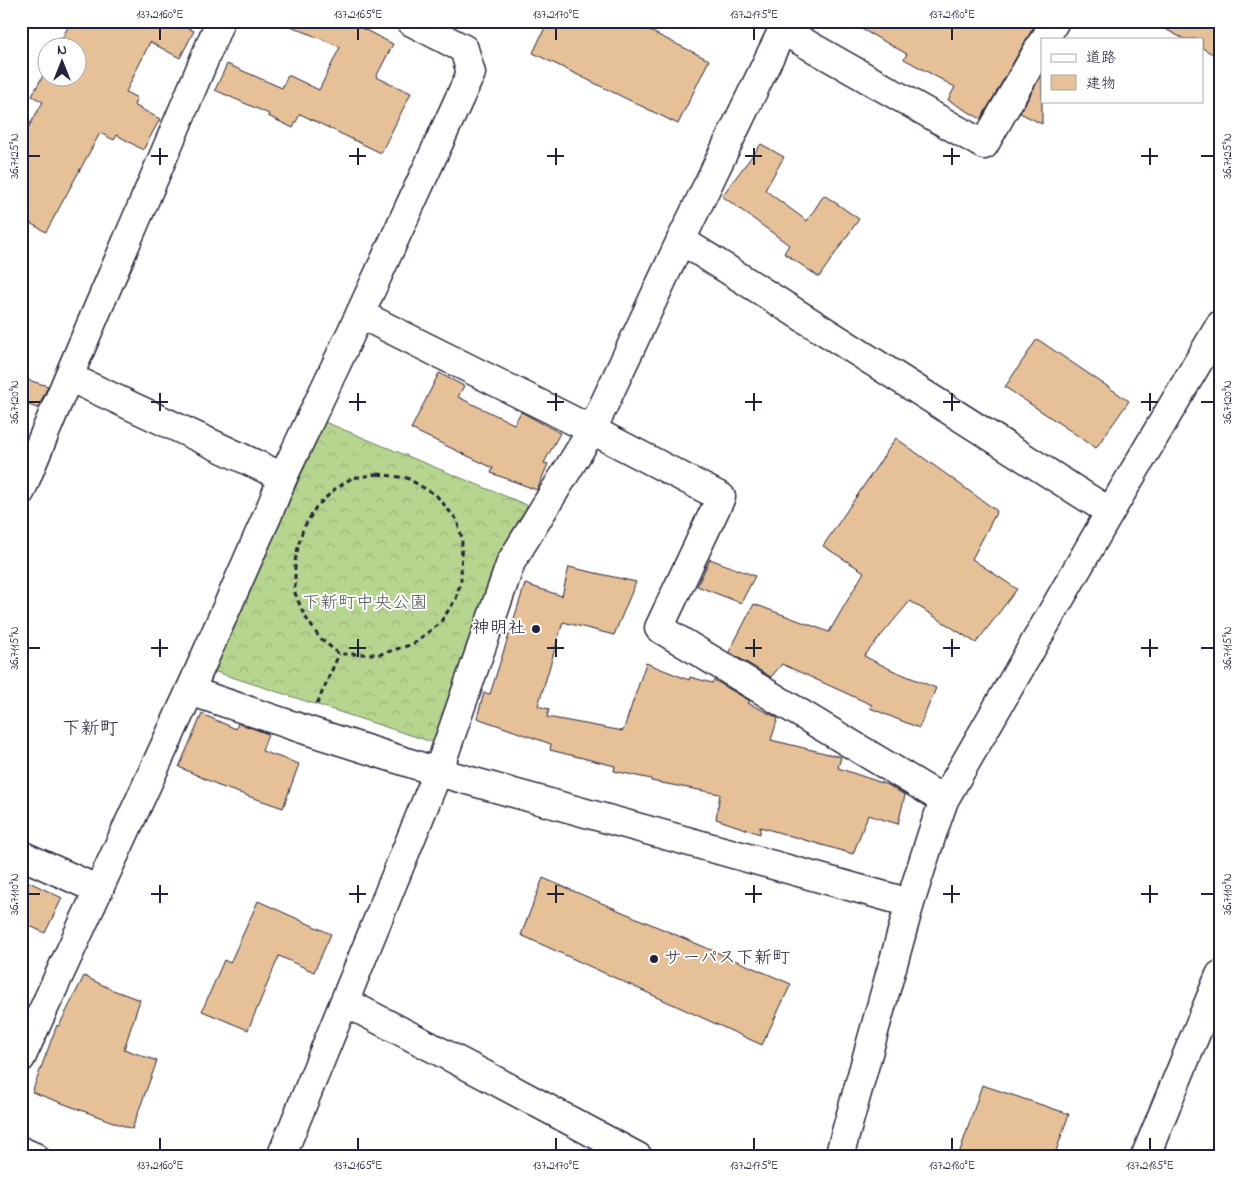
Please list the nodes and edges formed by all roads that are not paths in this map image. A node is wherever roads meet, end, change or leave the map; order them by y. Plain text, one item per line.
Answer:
1 (220, 21) edge
2 (410, 21) edge
3 (1055, 21) edge
4 (785, 26) edge
5 (1046, 38) edge
6 (1041, 45) edge
7 (681, 240) junction
8 (360, 314) junction
9 (1220, 325) edge
10 (1211, 358) edge
11 (69, 377) junction
12 (592, 430) junction
13 (283, 476) junction
14 (21, 491) edge
15 (1110, 512) junction
16 (190, 691) junction
17 (438, 772) junction
18 (944, 800) junction
19 (21, 855) edge
20 (99, 890) junction
21 (910, 903) junction
22 (1220, 975) edge
23 (345, 1002) junction
24 (21, 1058) edge
25 (21, 1150) edge
26 (35, 1157) edge
27 (281, 1157) edge
28 (638, 1157) edge
29 (839, 1157) edge
30 (1144, 1157) edge

1 - 11 street
2 - 8 street
3 - 5 street
4 - 6 street
4 - 7 street
7 - 12 street
7 - 15 street
8 - 12 street
8 - 13 street
9 - 10 street
10 - 15 street
11 - 13 street
11 - 14 street
12 - 17 street
12 - 18 street
13 - 16 street
15 - 18 street
16 - 17 street
16 - 20 street
17 - 21 street
17 - 23 street
18 - 21 street
19 - 20 street
20 - 24 street
21 - 29 street
22 - 30 street
23 - 27 street
23 - 28 street
25 - 26 street

